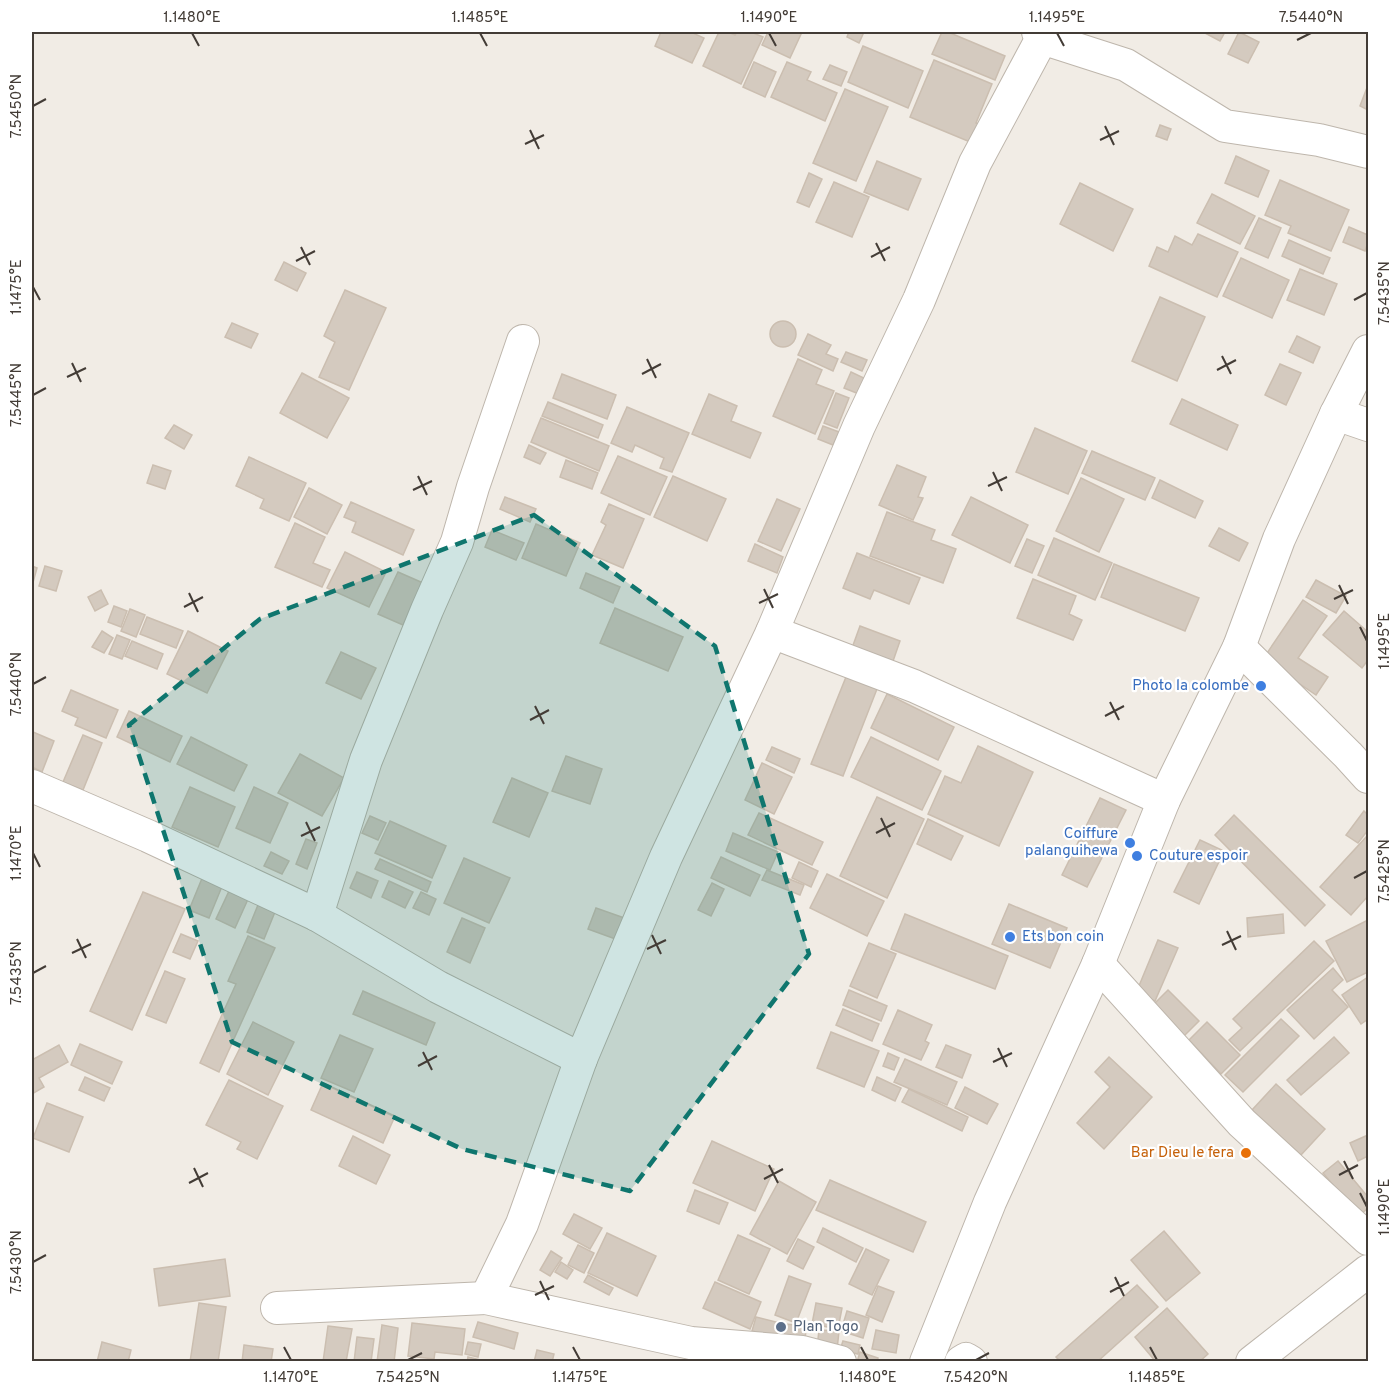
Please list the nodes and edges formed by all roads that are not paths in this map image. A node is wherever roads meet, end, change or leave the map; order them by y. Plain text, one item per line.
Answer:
1 (1040, 35) edge
2 (1368, 152) edge
3 (523, 341) dead end
4 (1368, 351) edge
5 (1336, 414) junction
6 (1368, 424) edge
7 (772, 632) junction
8 (1239, 647) junction
9 (1368, 777) edge
10 (32, 786) edge
11 (1164, 800) junction
12 (317, 915) junction
13 (1098, 964) junction
14 (581, 1059) junction
15 (1368, 1239) edge
16 (1368, 1271) edge
17 (486, 1298) junction
18 (278, 1308) dead end
19 (840, 1362) edge
20 (926, 1362) edge
21 (961, 1362) edge
22 (971, 1362) edge
23 (1252, 1362) edge

1 - 2 street
1 - 7 street
3 - 12 street
4 - 5 street
5 - 6 street
5 - 8 street
7 - 11 street
7 - 14 street
8 - 9 street
8 - 11 street
10 - 12 street
11 - 13 street
12 - 14 street
13 - 15 street
13 - 20 street
14 - 17 street
16 - 23 street
17 - 18 street
17 - 19 street
21 - 22 street

